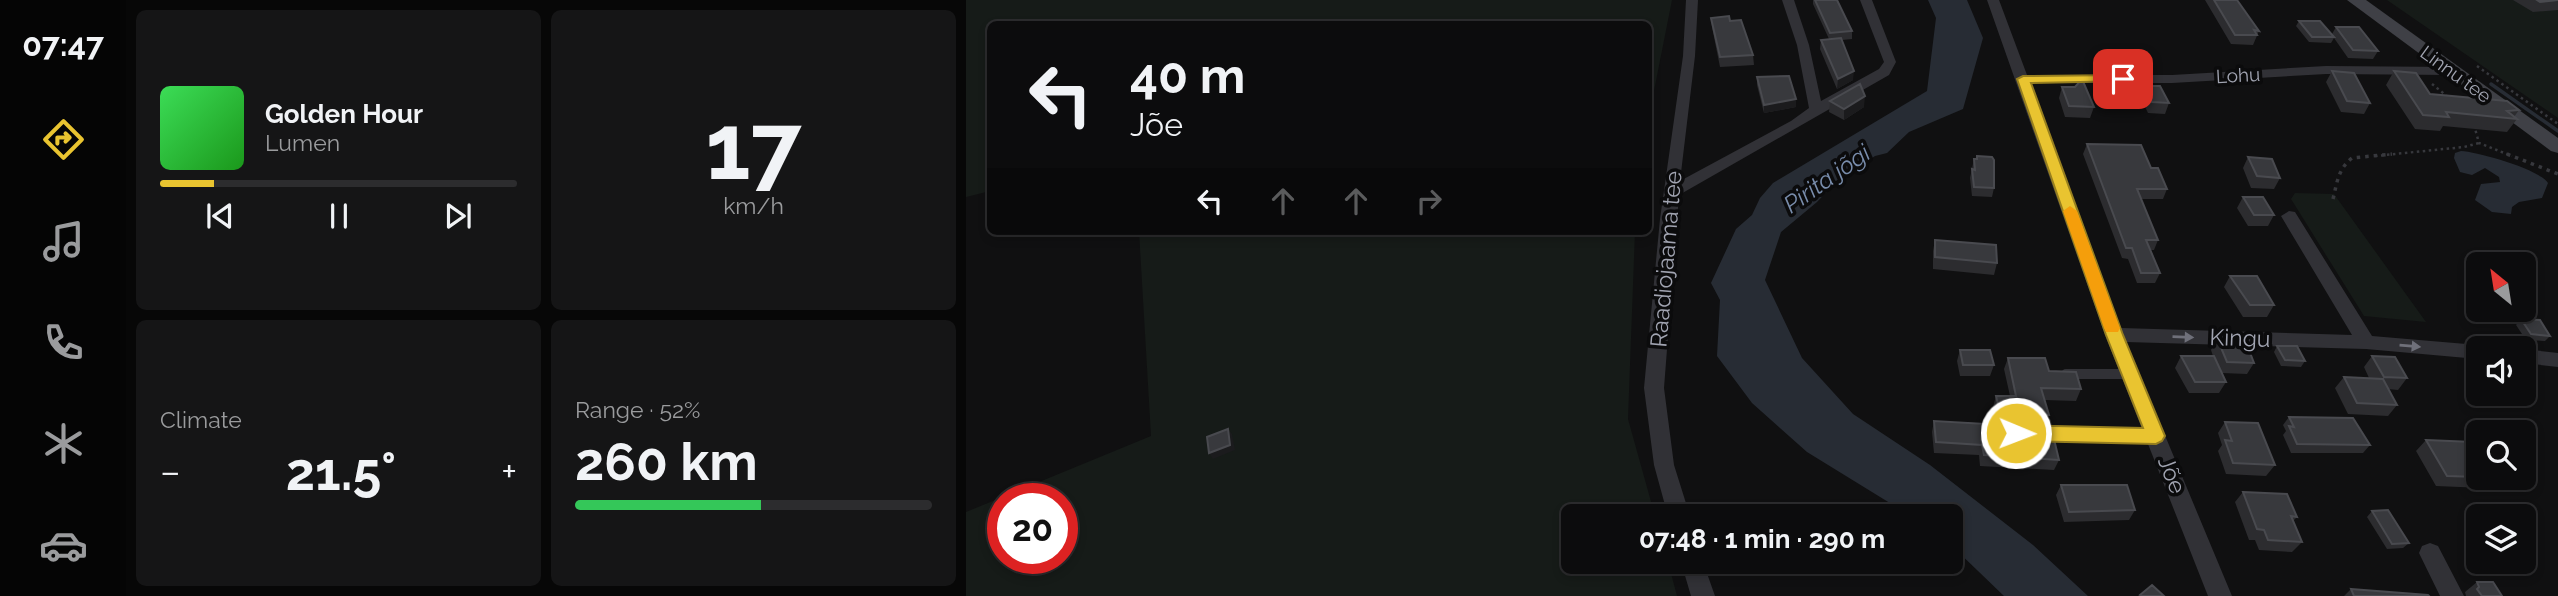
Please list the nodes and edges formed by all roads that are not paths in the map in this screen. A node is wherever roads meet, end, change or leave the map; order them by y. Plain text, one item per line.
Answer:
1 (1692, 0) edge
2 (1788, 0) edge
3 (1866, 0) edge
4 (1993, 0) edge
5 (2355, 0) edge
6 (2452, 71) junction
7 (2023, 79) junction
8 (1816, 109) junction
9 (2558, 147) edge
10 (1671, 193) junction
11 (2288, 216) dead end
12 (2114, 335) junction
13 (2366, 342) junction
14 (2466, 351) edge
15 (2536, 357) edge
16 (2558, 360) edge
17 (2060, 374) edge
18 (2130, 374) junction
19 (2030, 433) edge
20 (2156, 436) junction
21 (1675, 504) edge
22 (2430, 553) dead end
23 (1696, 574) edge
24 (1703, 596) edge
25 (2220, 596) edge
26 (2452, 596) edge

1 - 10 street, Raadiojaama tee
2 - 8 street
3 - 8 street
4 - 7 street, Jõe
5 - 6 street, Linnu tee
6 - 7 street, Lohu
6 - 9 street, Linnu tee
7 - 12 street, Jõe
8 - 10 street
10 - 21 street, Raadiojaama tee
11 - 13 street
12 -> 13 street, Kingu
12 - 18 street, Jõe
13 -> 14 street, Kingu
15 - 16 street
17 - 18 lane
18 - 20 street, Jõe
19 - 20 lane
20 - 25 street, Jõe
22 - 26 street
23 - 24 street

